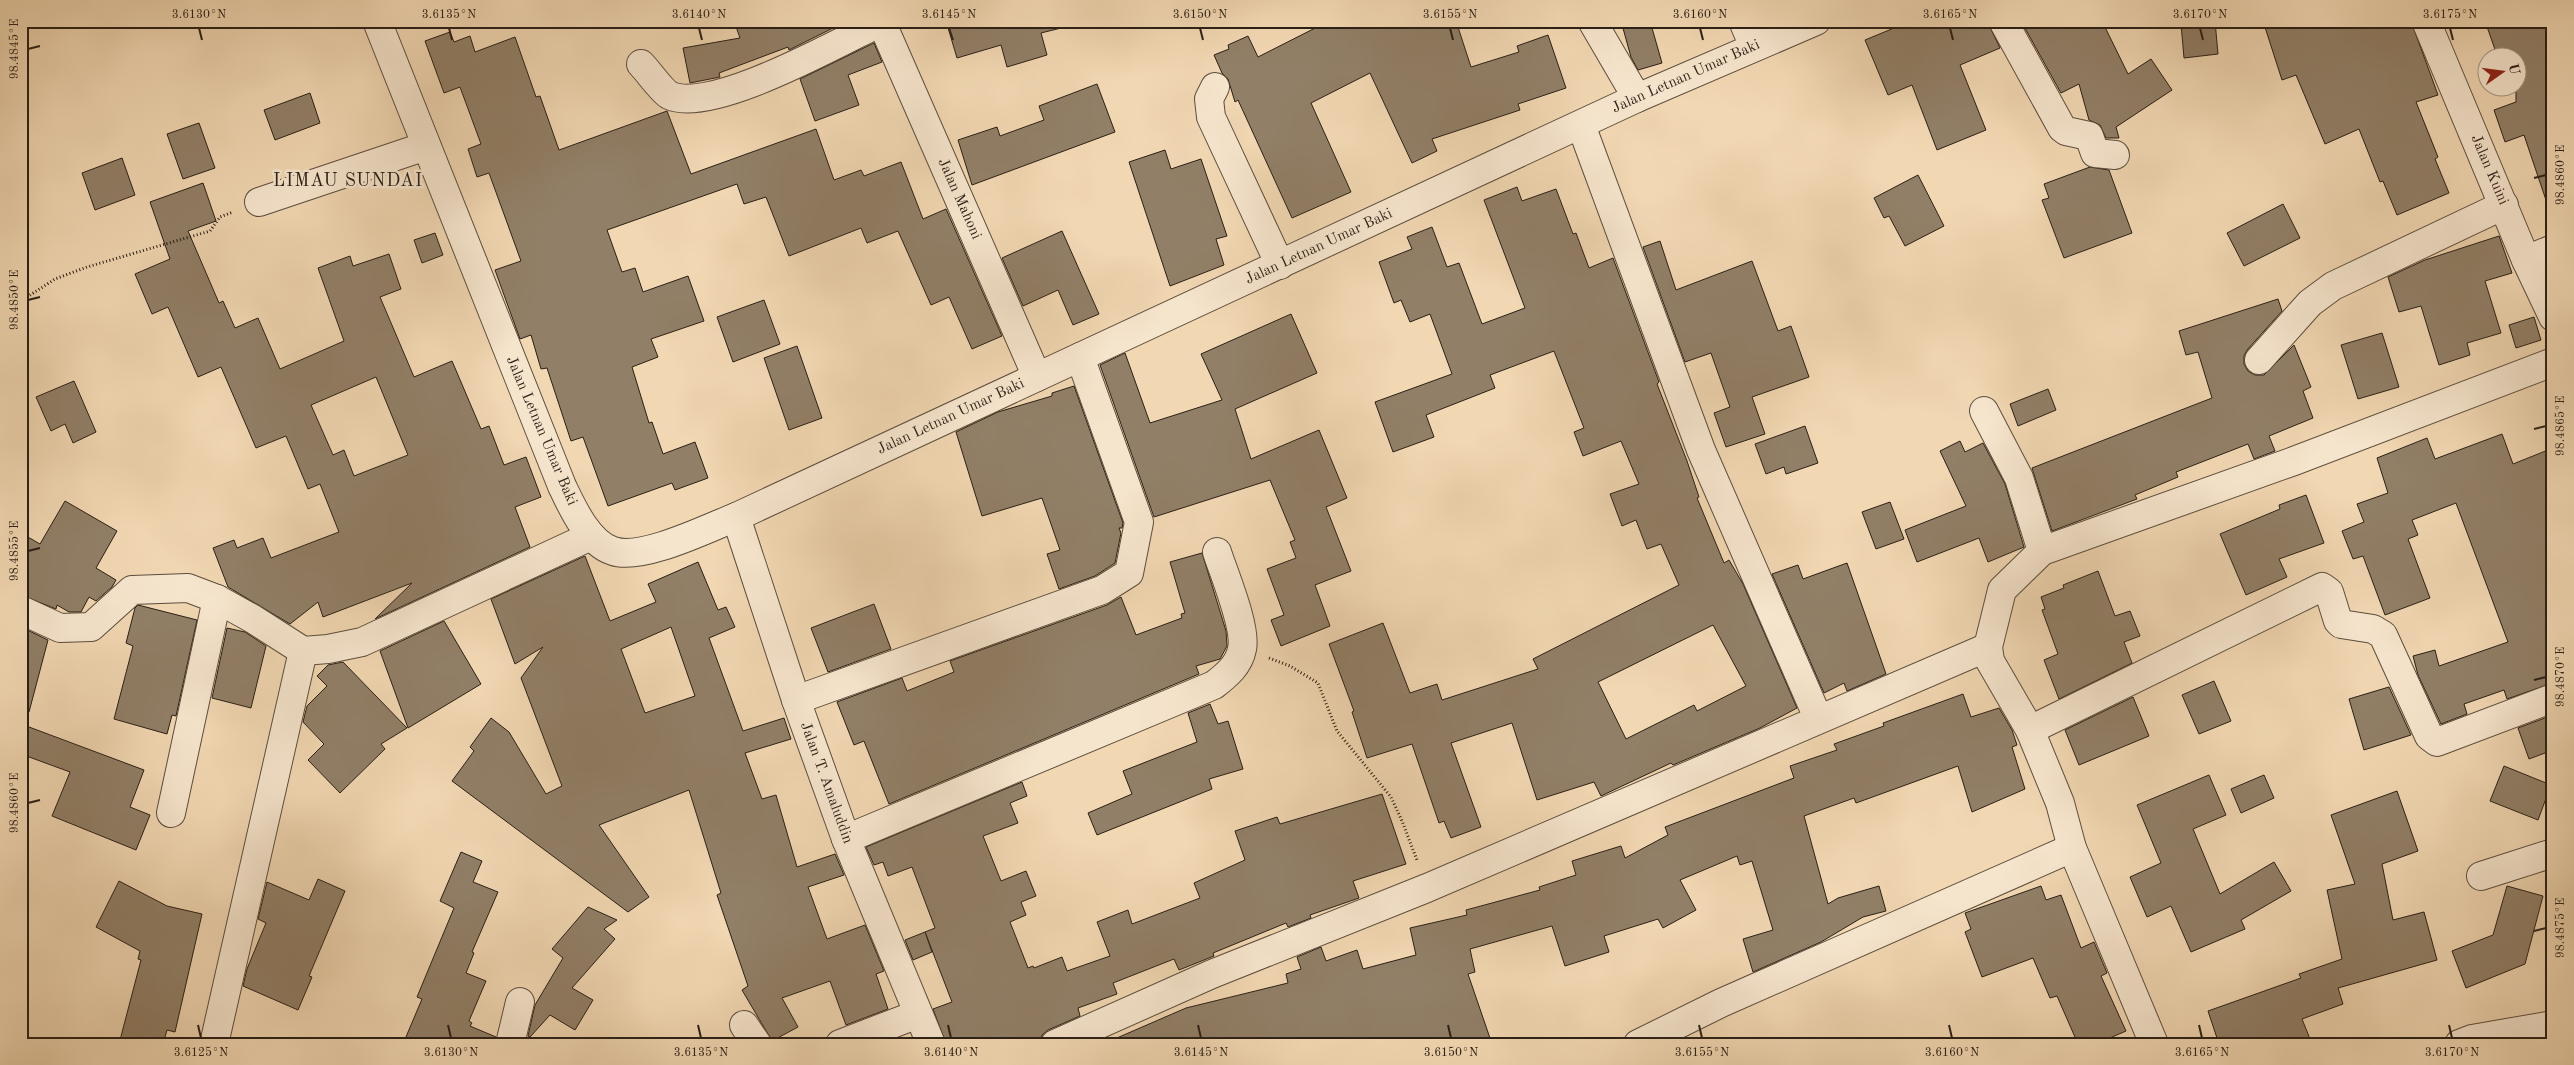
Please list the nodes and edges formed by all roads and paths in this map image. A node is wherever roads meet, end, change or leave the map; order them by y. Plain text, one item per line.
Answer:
1 (377, 21) edge
2 (1592, 21) edge
3 (1743, 21) edge
4 (1816, 21) edge
5 (2003, 21) edge
6 (2426, 21) edge
7 (881, 22) edge
8 (1754, 47) junction
9 (641, 64) dead end
10 (1215, 87) dead end
11 (1637, 98) junction
12 (1580, 125) junction
13 (426, 146) junction
14 (2115, 154) dead end
15 (259, 202) joint
16 (2504, 205) junction
17 (2553, 249) edge
18 (2526, 260) junction
19 (1280, 265) junction
20 (21, 301) edge
21 (2553, 317) edge
22 (1080, 357) junction
23 (2259, 360) dead end
24 (2553, 362) edge
25 (1037, 377) junction
26 (1984, 411) dead end
27 (736, 517) junction
28 (591, 536) junction
29 (2042, 551) junction
30 (1217, 552) dead end
31 (217, 598) junction
32 (21, 610) edge
33 (1988, 646) junction
34 (1243, 648) junction
35 (303, 651) junction
36 (2553, 698) edge
37 (796, 700) junction
38 (1818, 718) junction
39 (2030, 730) junction
40 (171, 813) dead end
41 (846, 839) junction
42 (2072, 848) junction
43 (2553, 853) edge
44 (2481, 876) dead end
45 (1427, 888) junction
46 (520, 1002) dead end
47 (918, 1014) junction
48 (2553, 1025) edge
49 (214, 1044) edge
50 (510, 1044) edge
51 (840, 1044) edge
52 (930, 1044) edge
53 (1055, 1044) edge
54 (1638, 1044) edge
55 (2154, 1044) edge
56 (2459, 1044) edge

1 - 13 street, Jalan Letnan Umar Baki
2 - 11 street
3 - 8 street
4 - 8 street, Jalan Letnan Umar Baki
5 - 14 street
6 - 16 street, Jalan Kuini
7 - 9 street
7 - 25 street, Jalan Mahoni
8 - 11 street, Jalan Letnan Umar Baki
10 - 19 street
11 - 12 street, Jalan Letnan Umar Baki
12 - 19 street, Jalan Letnan Umar Baki
12 - 38 street
13 - 15 street
13 - 28 street, Jalan Letnan Umar Baki
15 - 20 path
16 - 18 street, Jalan Kuini
16 - 23 street
17 - 18 street
18 - 21 street, Jalan Kuini
19 - 22 street, Jalan Letnan Umar Baki
22 - 25 street, Jalan Letnan Umar Baki
22 - 37 street
24 - 29 street
25 - 27 street, Jalan Letnan Umar Baki
26 - 29 street
27 - 28 street, Jalan Letnan Umar Baki
27 - 37 street, Jalan T. Amaluddin
28 - 35 street
29 - 33 street
30 - 34 street
31 - 32 street
31 - 35 street
31 - 40 street
33 - 38 street
33 - 39 street
34 - 41 street
34 - 45 path
35 - 49 street
36 - 39 street
37 - 41 street, Jalan T. Amaluddin
38 - 45 street
39 - 42 street
41 - 47 street, Jalan T. Amaluddin
42 - 54 street
42 - 55 street
43 - 44 street
45 - 53 street
46 - 50 street
47 - 51 street
47 - 52 street, Jalan T. Amaluddin
48 - 56 street

